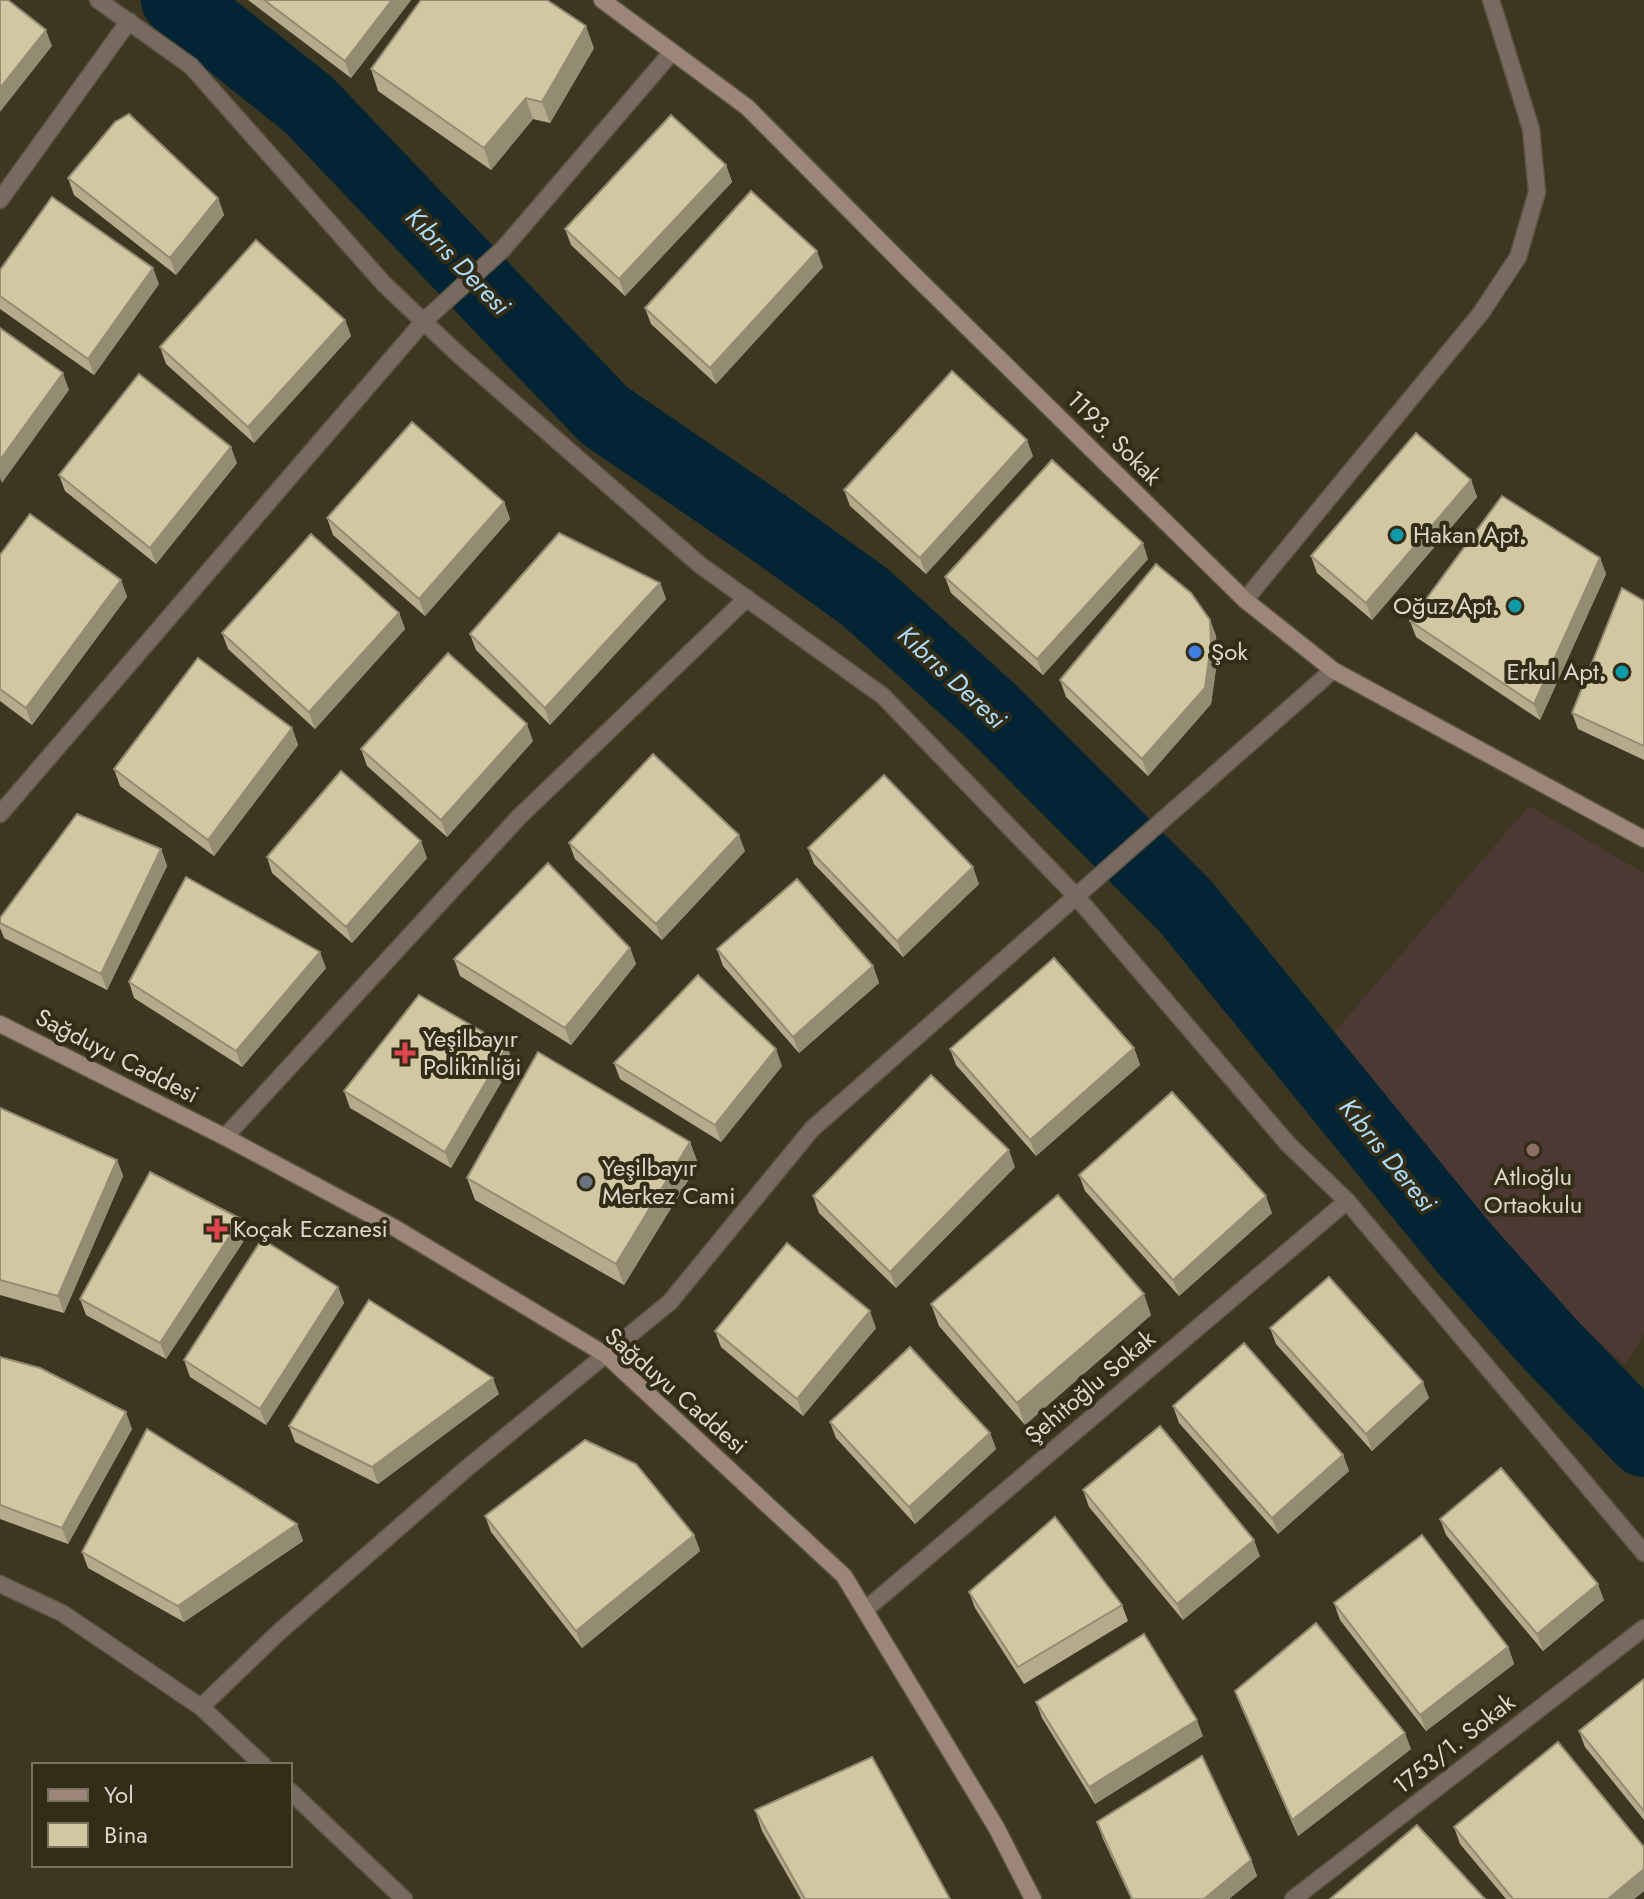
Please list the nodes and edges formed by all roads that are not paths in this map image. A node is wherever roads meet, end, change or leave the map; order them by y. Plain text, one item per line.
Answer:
1 (98, 0) edge
2 (602, 0) edge
3 (1491, 0) edge
4 (129, 21) junction
5 (672, 52) junction
6 (0, 200) edge
7 (426, 318) junction
8 (747, 598) junction
9 (1245, 600) junction
10 (1333, 670) junction
11 (0, 814) edge
12 (1644, 839) edge
13 (1075, 895) junction
14 (0, 1024) edge
15 (225, 1137) junction
16 (1347, 1201) junction
17 (606, 1355) junction
18 (1644, 1553) edge
19 (0, 1584) edge
20 (865, 1610) junction
21 (1644, 1628) edge
22 (201, 1707) junction
23 (261, 1763) edge
24 (292, 1793) edge
25 (404, 1899) edge
26 (1033, 1899) edge
27 (1293, 1899) edge

1 - 4 street
2 - 5 street, 1193. Sokak
3 - 9 street
4 - 6 street
4 - 7 street
5 - 7 street
5 - 9 street, 1193. Sokak
7 - 8 street
7 - 11 street
8 - 13 street
8 - 15 street
9 - 10 street, 1193. Sokak
10 - 12 street, 1193. Sokak
10 - 13 street
13 - 16 street
13 - 17 street
14 - 15 street, Sağduyu Caddesi
15 - 17 street, Sağduyu Caddesi
16 - 18 street
16 - 20 street, Şehitoğlu Sokak
17 - 20 street, Sağduyu Caddesi
17 - 22 street
19 - 22 street
20 - 26 street, Sağduyu Caddesi
21 - 27 street, 1753/1. Sokak
22 - 23 street
24 - 25 street

